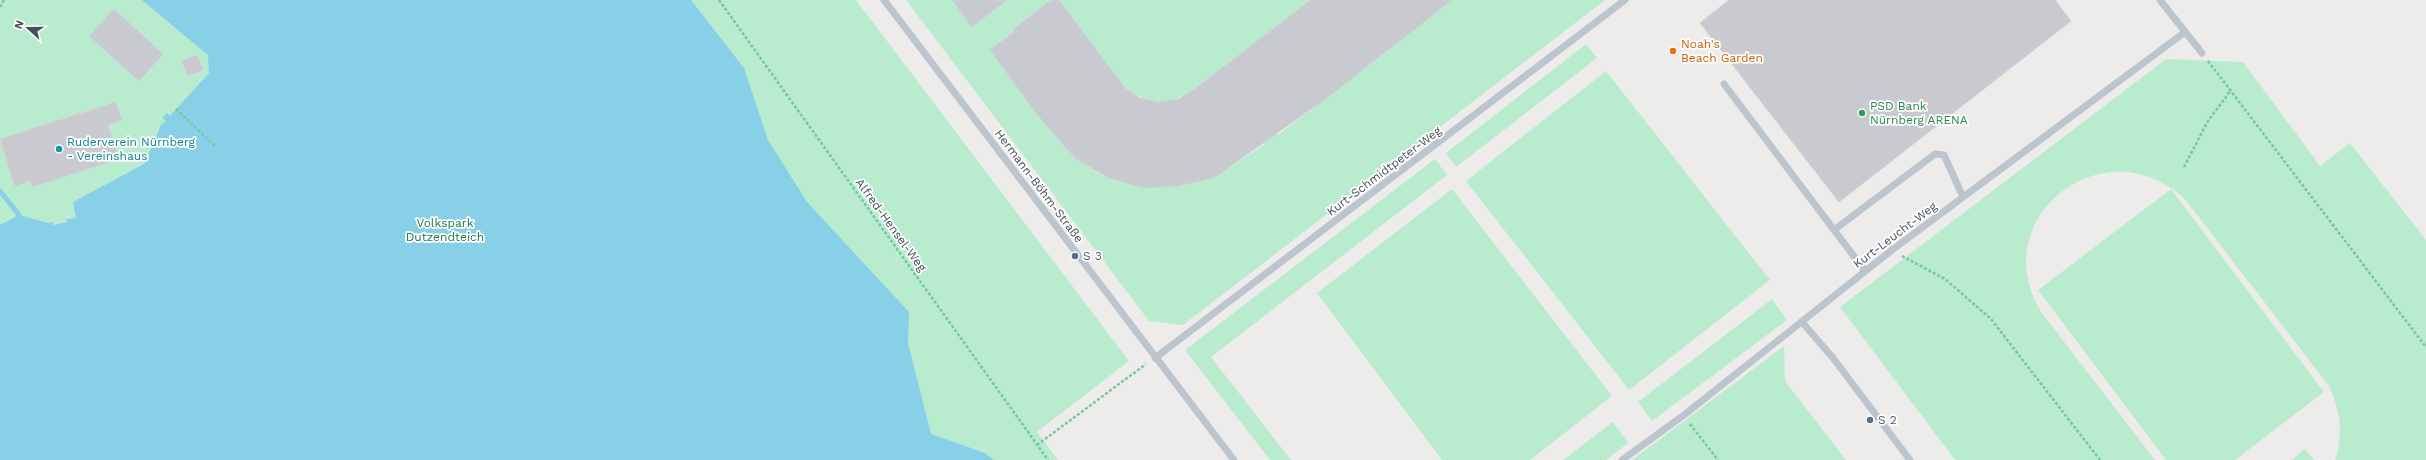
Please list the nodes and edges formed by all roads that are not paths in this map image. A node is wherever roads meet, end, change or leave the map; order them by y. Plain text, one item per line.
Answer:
1 (884, 0) edge
2 (1626, 0) edge
3 (2160, 0) edge
4 (2185, 32) junction
5 (2202, 53) road end
6 (1724, 84) dead end
7 (1963, 197) junction
8 (1834, 230) junction
9 (1865, 272) junction
10 (1802, 322) junction
11 (1154, 358) junction
12 (1234, 460) edge
13 (1622, 460) edge
14 (1910, 460) edge

1 - 11 lane, Hermann-Böhm-Straße
2 - 11 lane, Kurt-Schmidtpeter-Weg
3 - 4 lane
4 - 5 lane
4 - 7 lane, Kurt-Leucht-Weg
6 - 8 lane
7 - 8 lane
7 - 9 lane, Kurt-Leucht-Weg
8 - 9 lane
9 - 10 lane, Kurt-Leucht-Weg
10 - 13 lane, Kurt-Leucht-Weg
10 - 14 lane
11 - 12 lane, Hermann-Böhm-Straße

